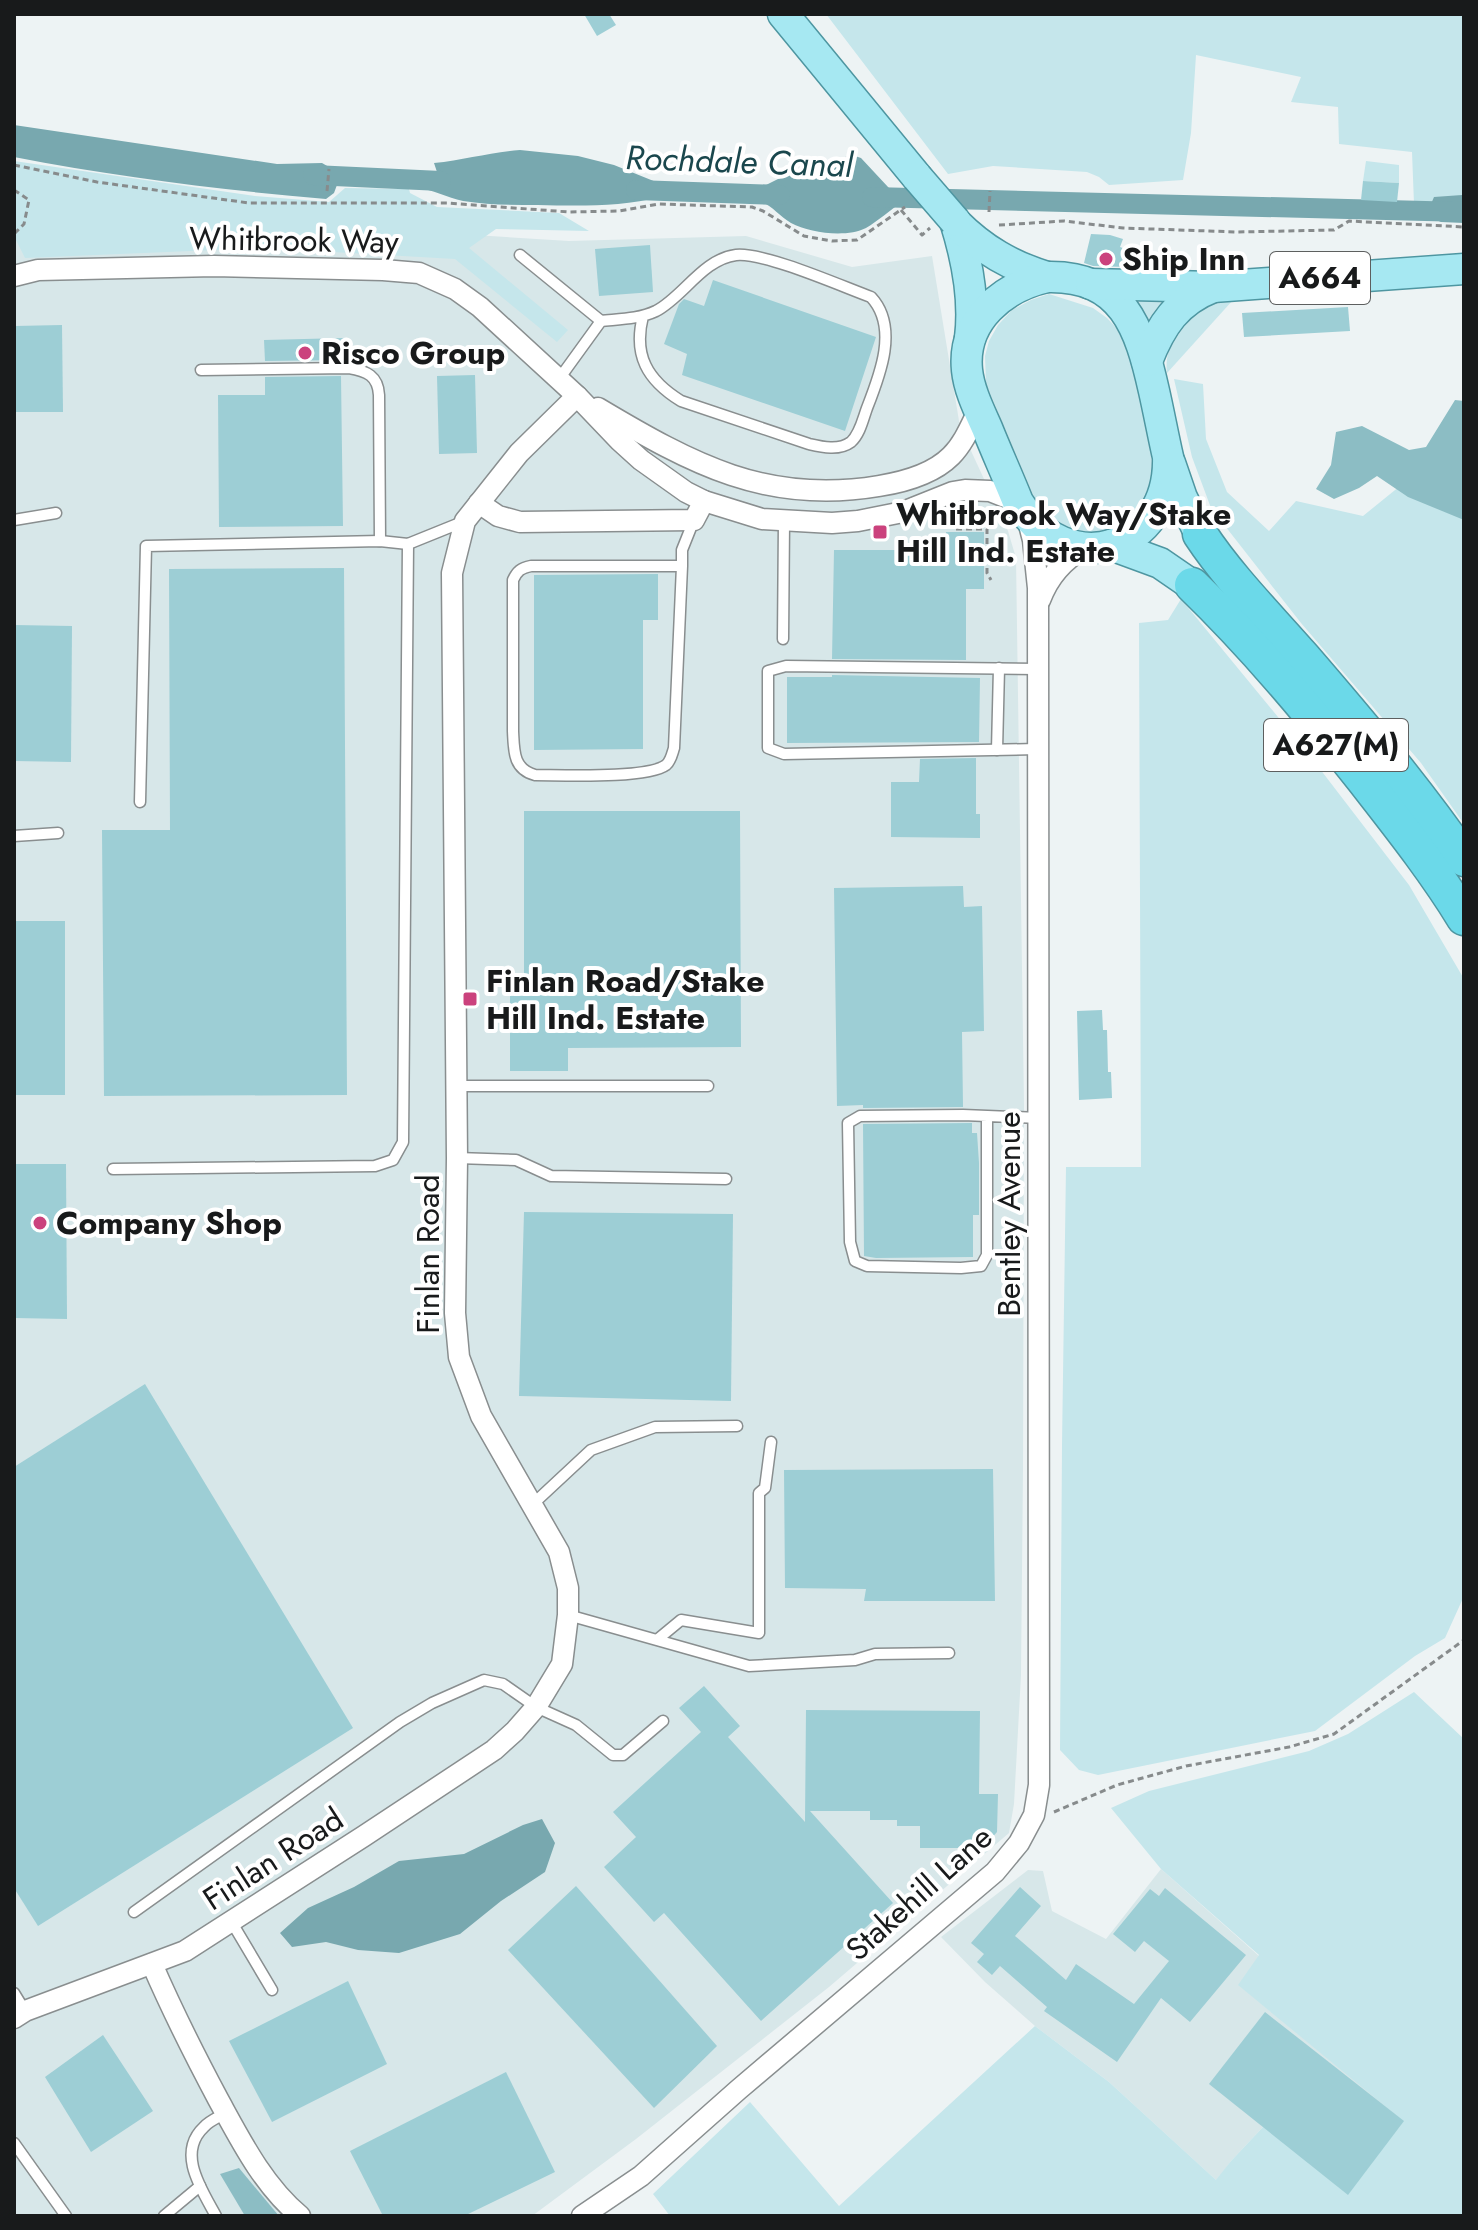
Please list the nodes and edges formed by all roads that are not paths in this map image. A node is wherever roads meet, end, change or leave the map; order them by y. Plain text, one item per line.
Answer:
1 (783, 14) edge
2 (942, 225) junction
3 (520, 255) dead end
4 (1464, 269) edge
5 (15, 274) edge
6 (1047, 277) junction
7 (1091, 284) junction
8 (1213, 287) junction
9 (643, 316) junction
10 (601, 321) junction
11 (968, 355) junction
12 (1147, 361) junction
13 (201, 370) dead end
14 (559, 379) junction
15 (577, 396) junction
16 (979, 409) junction
17 (1168, 457) junction
18 (704, 501) junction
19 (479, 503) junction
20 (1023, 509) junction
21 (56, 513) dead end
22 (14, 520) edge
23 (694, 520) junction
24 (465, 521) junction
25 (784, 521) junction
26 (1200, 534) joint
27 (380, 541) junction
28 (408, 544) junction
29 (1098, 546) junction
30 (682, 566) junction
31 (1192, 585) joint
32 (1037, 611) junction
33 (783, 639) dead end
34 (999, 668) junction
35 (1037, 669) junction
36 (1037, 749) junction
37 (997, 750) junction
38 (140, 802) dead end
39 (58, 833) dead end
40 (14, 836) edge
41 (1464, 859) edge
42 (1464, 918) edge
43 (457, 1086) junction
44 (708, 1086) dead end
45 (987, 1116) junction
46 (1039, 1118) junction
47 (457, 1158) junction
48 (113, 1169) dead end
49 (726, 1179) dead end
50 (737, 1426) dead end
51 (771, 1442) dead end
52 (533, 1504) junction
53 (568, 1615) junction
54 (658, 1639) junction
55 (949, 1653) dead end
56 (536, 1707) junction
57 (663, 1721) dead end
58 (1034, 1815) joint
59 (134, 1912) dead end
60 (231, 1921) junction
61 (152, 1964) junction
62 (272, 1990) dead end
63 (14, 1993) edge
64 (20, 2015) edge
65 (226, 2113) junction
66 (14, 2143) edge
67 (200, 2186) junction
68 (606, 2209) edge
69 (178, 2212) edge
70 (66, 2216) edge
71 (164, 2216) edge
72 (216, 2216) edge
73 (300, 2216) edge
74 (582, 2216) edge

1 - 2 main road, bridge
2 - 6 main road
2 - 11 main road
3 - 10 lane
4 - 8 main road, A664
5 - 14 street, Whitbrook Way
6 - 7 main road
6 - 11 main road
7 - 8 main road, A664
7 - 12 main road
8 - 12 main road, A664
9 - 9 lane
9 - 10 lane
10 - 14 lane
11 - 16 main road
12 - 17 main road
13 - 27 lane
14 - 15 street, Whitbrook Way
15 - 16 street, Whitbrook Way
15 - 18 street, Whitbrook Way
15 - 19 street, Finlan Road
16 - 20 main road
17 - 26 main road
17 - 29 main road
18 - 23 street
18 - 25 street, Whitbrook Way
19 - 23 street
19 - 24 street, Finlan Road
20 - 25 street, Whitbrook Way
20 - 29 main road
20 - 32 street, Bentley Avenue
21 - 22 lane
23 - 30 lane
24 - 28 lane
24 - 43 street, Finlan Road
25 - 33 lane
26 - 41 highway, A627(M)
27 - 28 lane
27 - 38 lane
28 - 48 lane
29 - 31 main road
29 - 32 street
30 - 30 lane
31 - 42 highway, A627(M)
32 - 35 street, Bentley Avenue
34 - 35 lane
34 - 37 lane
34 - 37 lane
35 - 36 street, Bentley Avenue
36 - 37 lane
36 - 46 street, Bentley Avenue
39 - 40 lane
43 - 44 lane
43 - 47 street, Finlan Road
45 - 45 lane
45 - 46 lane
46 - 58 street, Bentley Avenue
47 - 49 lane
47 - 52 street, Finlan Road
50 - 52 lane
51 - 54 lane
52 - 53 street, Finlan Road
53 - 54 lane
53 - 56 street, Finlan Road
54 - 55 lane
56 - 57 lane
56 - 59 lane
56 - 60 street, Finlan Road
58 - 68 street, Stakehill Lane
60 - 61 street, Finlan Road
60 - 62 lane
61 - 64 street, Finlan Road
61 - 65 street
63 - 64 lane
65 - 67 lane
65 - 73 street
66 - 70 lane
67 - 69 lane
67 - 72 lane
68 - 74 street, Stakehill Lane
69 - 71 lane

